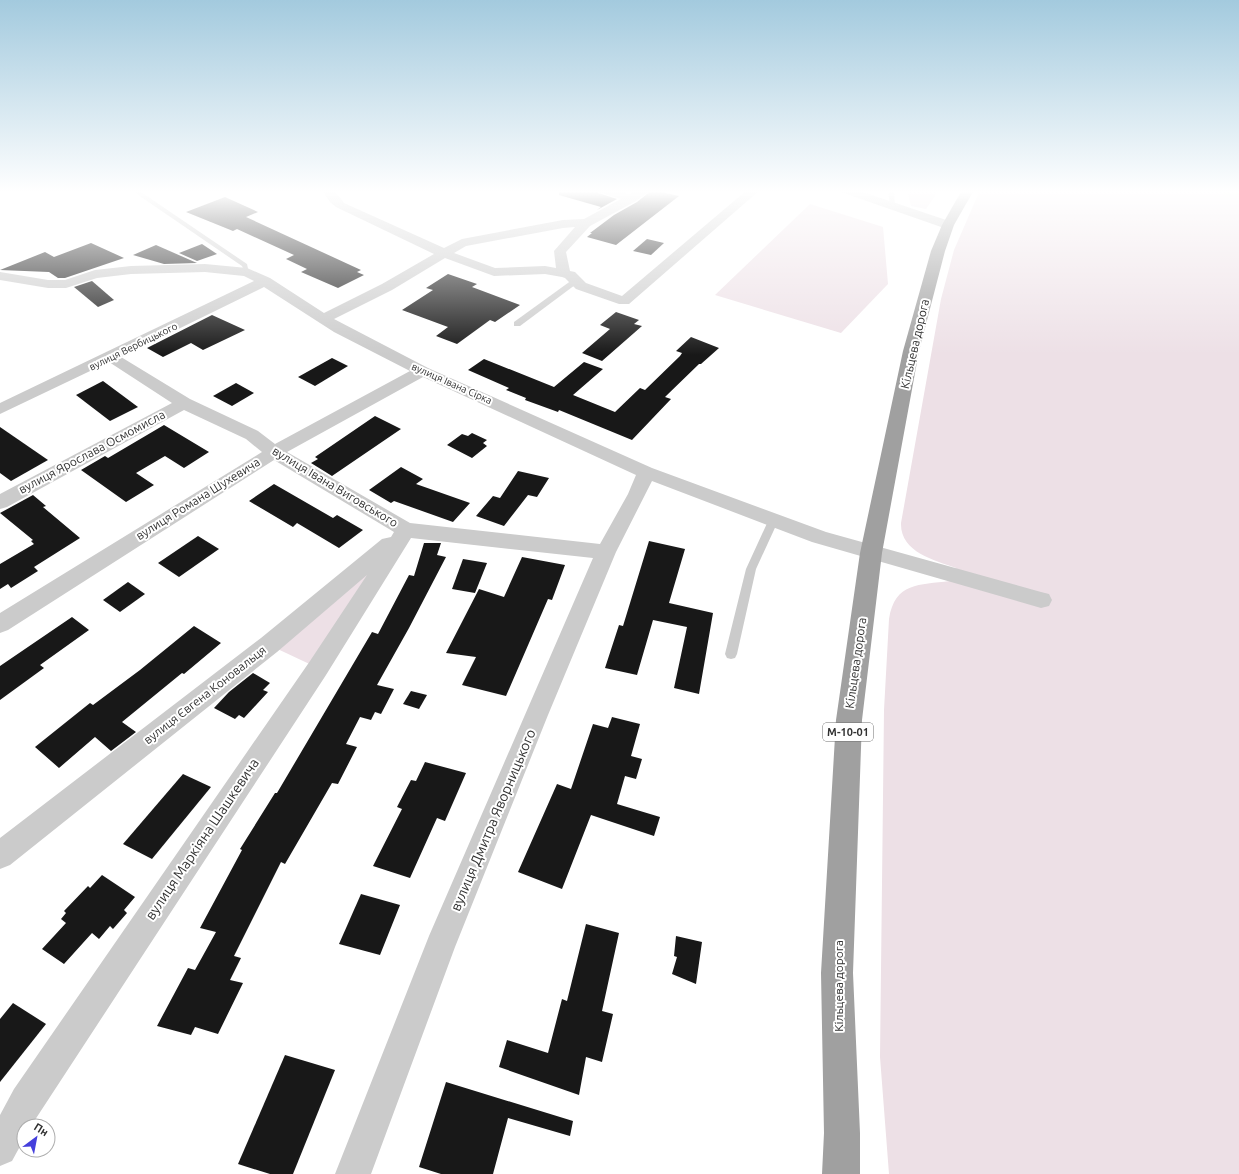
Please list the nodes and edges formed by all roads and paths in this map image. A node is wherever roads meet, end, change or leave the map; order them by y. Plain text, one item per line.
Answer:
1 (218, 245) edge
2 (426, 245) edge
3 (458, 245) edge
4 (566, 245) edge
5 (690, 245) edge
6 (940, 245) edge
7 (445, 254) junction
8 (247, 272) junction
9 (564, 273) junction
10 (0, 276) edge
11 (264, 281) junction
12 (575, 282) junction
13 (324, 319) junction
14 (517, 324) dead end
15 (111, 357) junction
16 (422, 371) junction
17 (184, 403) junction
18 (0, 409) edge
19 (274, 452) junction
20 (646, 472) junction
21 (0, 502) edge
22 (774, 519) junction
23 (406, 530) junction
24 (606, 552) junction
25 (871, 553) junction
26 (1040, 600) dead end
27 (0, 624) edge
28 (730, 654) dead end
29 (0, 855) edge
30 (0, 1150) edge
31 (354, 1174) edge
32 (841, 1174) edge

1 - 8 lane
2 - 7 street
3 - 7 street
4 - 9 street
5 - 12 street
6 - 25 highway, Кільцева дорога / М-10-01
7 - 9 street
7 - 13 street
8 - 10 street
8 - 11 street, вулиця Івана Сірка
9 - 12 street
11 - 13 street, вулиця Івана Сірка
11 - 15 street, вулиця Вербицького
12 - 14 lane
13 - 16 street, вулиця Івана Сірка
15 - 17 street, вулиця Івана Виговського
15 - 18 street, вулиця Вербицького
16 - 19 street, вулиця Романа Шухевича
16 - 20 street, вулиця Івана Сірка
17 - 19 street, вулиця Івана Виговського
17 - 21 street, вулиця Ярослава Осмомисла
19 - 23 street, вулиця Івана Виговського
19 - 27 street, вулиця Романа Шухевича
20 - 22 street, вулиця Івана Сірка
20 - 24 street, вулиця Дмитра Яворницького
22 - 25 street, вулиця Івана Сірка
22 - 28 lane
23 - 24 street, вулиця Івана Виговського
23 - 29 street, вулиця Євгена Коновальця
23 - 30 street, вулиця Маркіяна Шашкевича
24 - 31 street, вулиця Дмитра Яворницького
25 - 26 street, вулиця Івана Сірка
25 - 32 highway, Кільцева дорога / М-10-01

